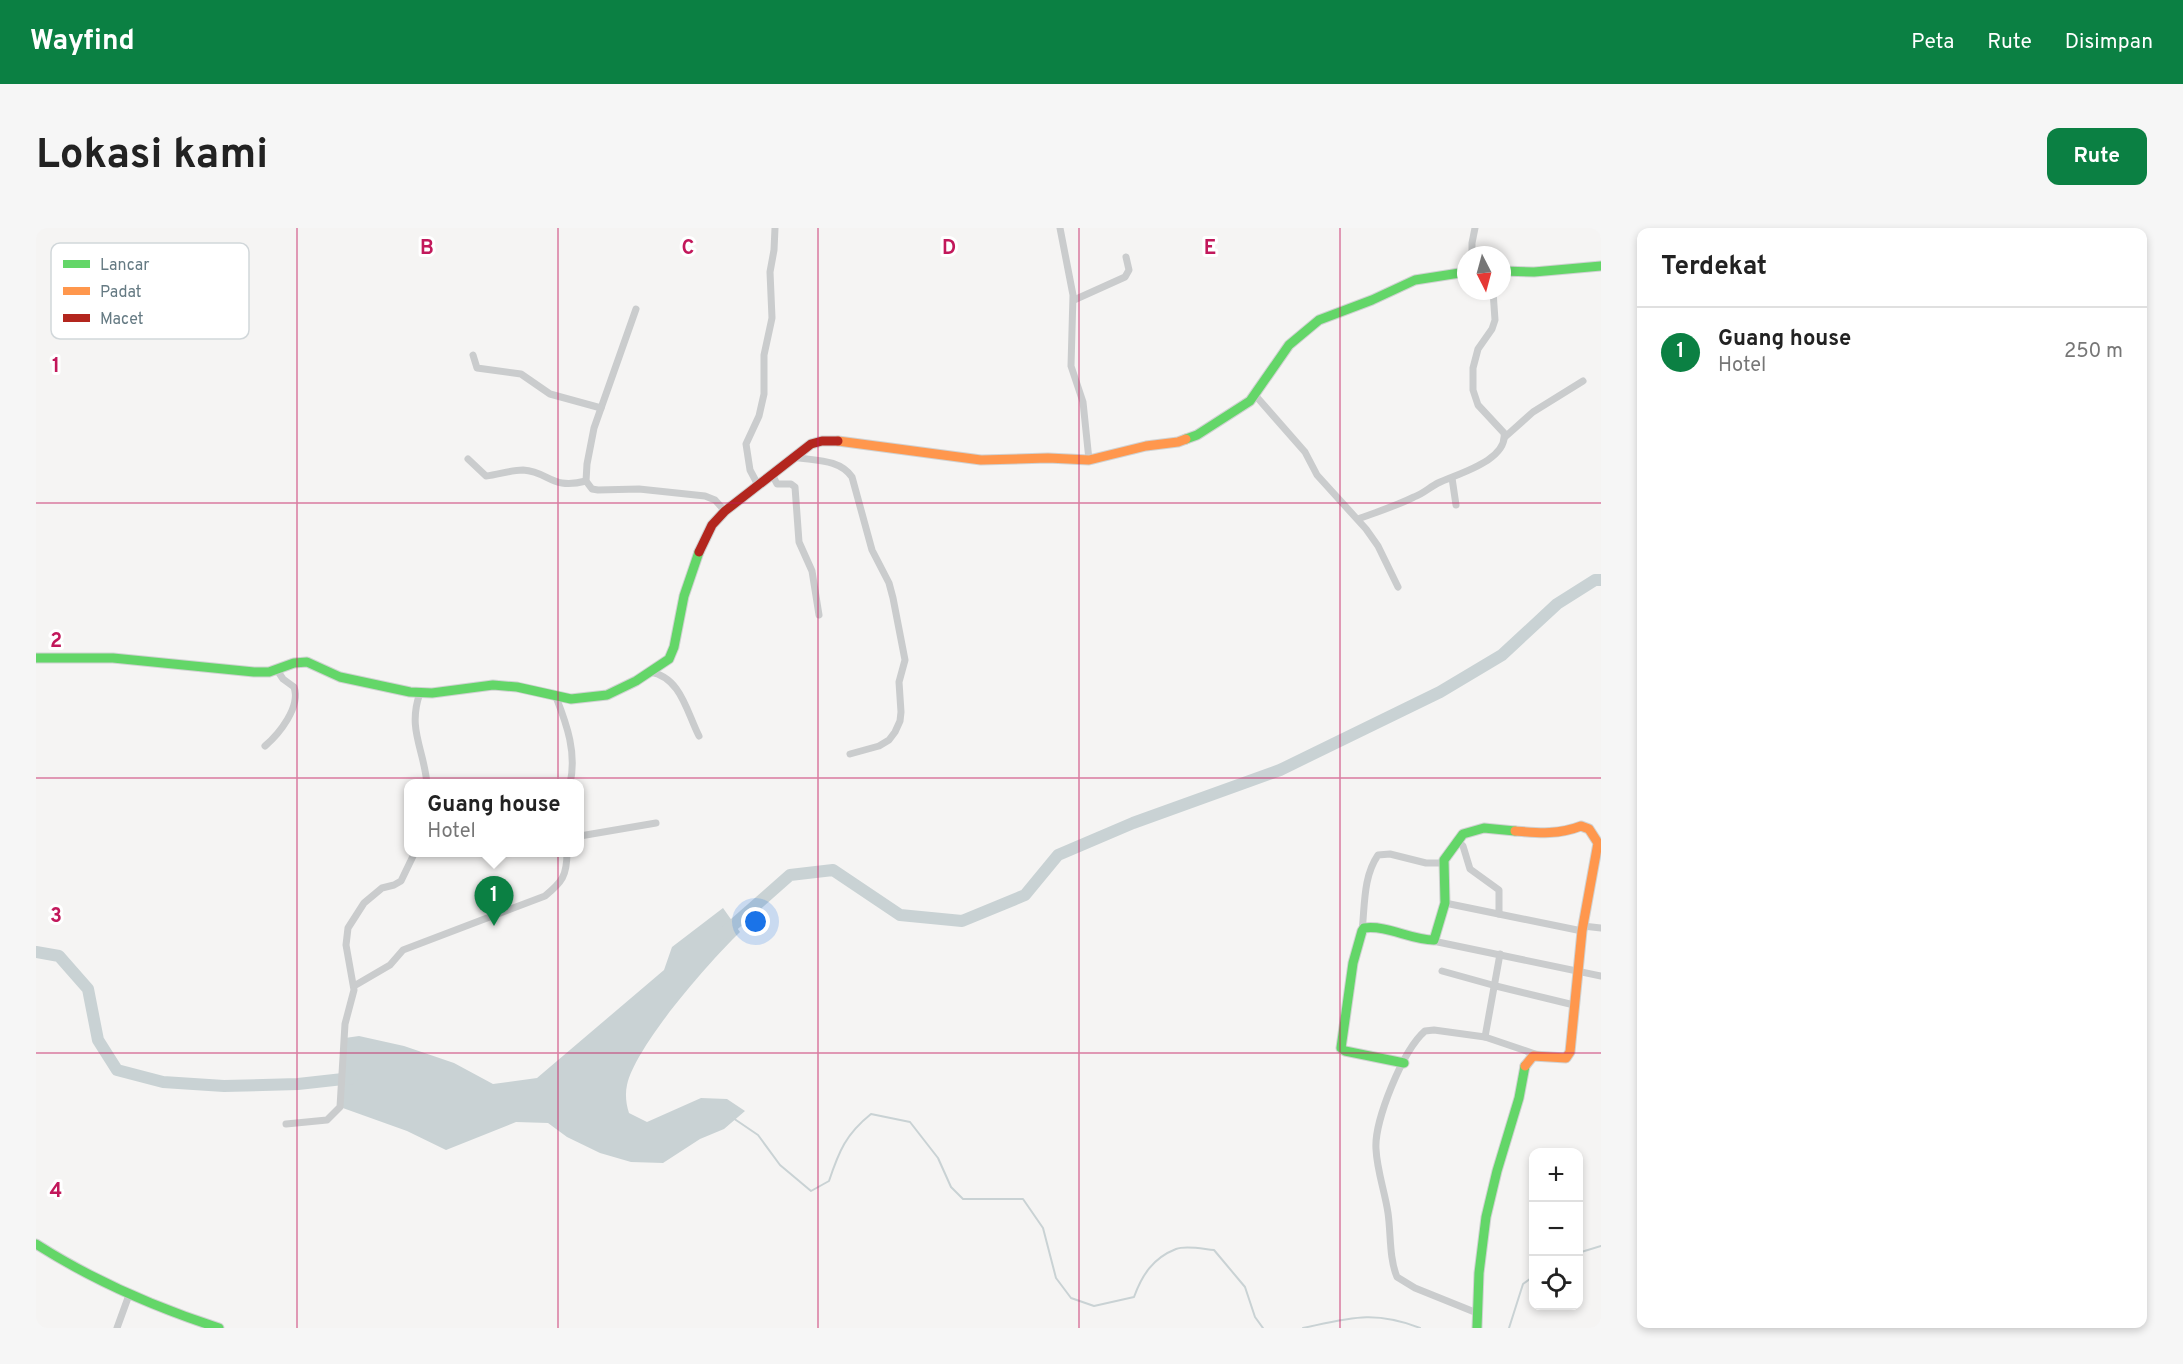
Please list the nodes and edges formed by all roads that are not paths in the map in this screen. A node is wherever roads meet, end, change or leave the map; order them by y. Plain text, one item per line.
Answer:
1 (775, 228) edge
2 (1060, 228) edge
3 (1475, 228) edge
4 (1472, 246) edge
5 (1126, 257) dead end
6 (1601, 266) edge
7 (1511, 271) edge
8 (1457, 273) edge
9 (1074, 300) junction
10 (1494, 300) edge
11 (636, 309) dead end
12 (473, 355) dead end
13 (1583, 381) dead end
14 (1255, 395) junction
15 (601, 408) junction
16 (1505, 437) junction
17 (793, 457) junction
18 (468, 459) dead end
19 (1089, 460) junction
20 (772, 474) junction
21 (1452, 478) junction
22 (586, 481) junction
23 (758, 485) junction
24 (1456, 505) dead end
25 (725, 511) junction
26 (1358, 519) junction
27 (1398, 586) dead end
28 (819, 615) dead end
29 (36, 658) edge
30 (278, 670) junction
31 (650, 672) junction
32 (420, 693) junction
33 (556, 697) junction
34 (699, 736) dead end
35 (265, 746) dead end
36 (850, 754) dead end
37 (426, 779) edge
38 (570, 779) edge
39 (656, 823) dead end
40 (584, 835) edge
41 (1457, 840) junction
42 (413, 857) edge
43 (567, 857) edge
44 (1444, 863) junction
45 (1445, 903) junction
46 (1499, 914) junction
47 (1601, 928) edge
48 (1582, 929) junction
49 (1362, 931) junction
50 (1432, 940) junction
51 (1500, 954) junction
52 (1578, 970) junction
53 (1443, 971) dead end
54 (1601, 976) edge
55 (354, 986) junction
56 (1496, 986) junction
57 (1574, 1005) junction
58 (1485, 1037) junction
59 (1538, 1055) junction
60 (1404, 1063) junction
61 (286, 1124) dead end
62 (36, 1244) edge
63 (129, 1295) junction
64 (1477, 1313) junction
65 (117, 1328) edge
66 (219, 1328) edge
67 (1478, 1328) edge

1 - 23 street
2 - 9 street
3 - 4 street
5 - 9 street
6 - 7 street
8 - 14 street
9 - 19 street
10 - 16 street
11 - 15 street
12 - 15 street
13 - 16 street
14 - 19 street
14 - 26 street
15 - 22 street
16 - 21 street
17 - 19 street
17 - 20 street
17 - 36 street
18 - 22 street
20 - 23 street
20 - 28 street
21 - 24 street
21 - 26 street
22 - 25 street
23 - 25 street
25 - 31 street
26 - 27 street
29 - 30 street
30 - 32 street
30 - 35 street
31 - 33 street
31 - 34 street
32 - 33 street
32 - 37 street
33 - 38 street
39 - 40 street
41 - 44 street
41 - 46 street
41 - 48 street
42 - 55 street
43 - 55 street
44 - 45 street
44 - 49 street
45 - 46 street
45 - 50 street
46 - 48 street
47 - 48 street
48 - 52 street
49 - 50 street
49 - 60 street
50 - 51 street
51 - 52 street
51 - 56 street
52 - 54 street
52 - 57 street
53 - 56 street
55 - 61 street
56 - 57 street
56 - 58 street
57 - 59 street
58 - 59 street
58 - 60 street
59 - 64 street
60 - 64 street
62 - 63 street
63 - 65 street
63 - 66 street
64 - 67 street

